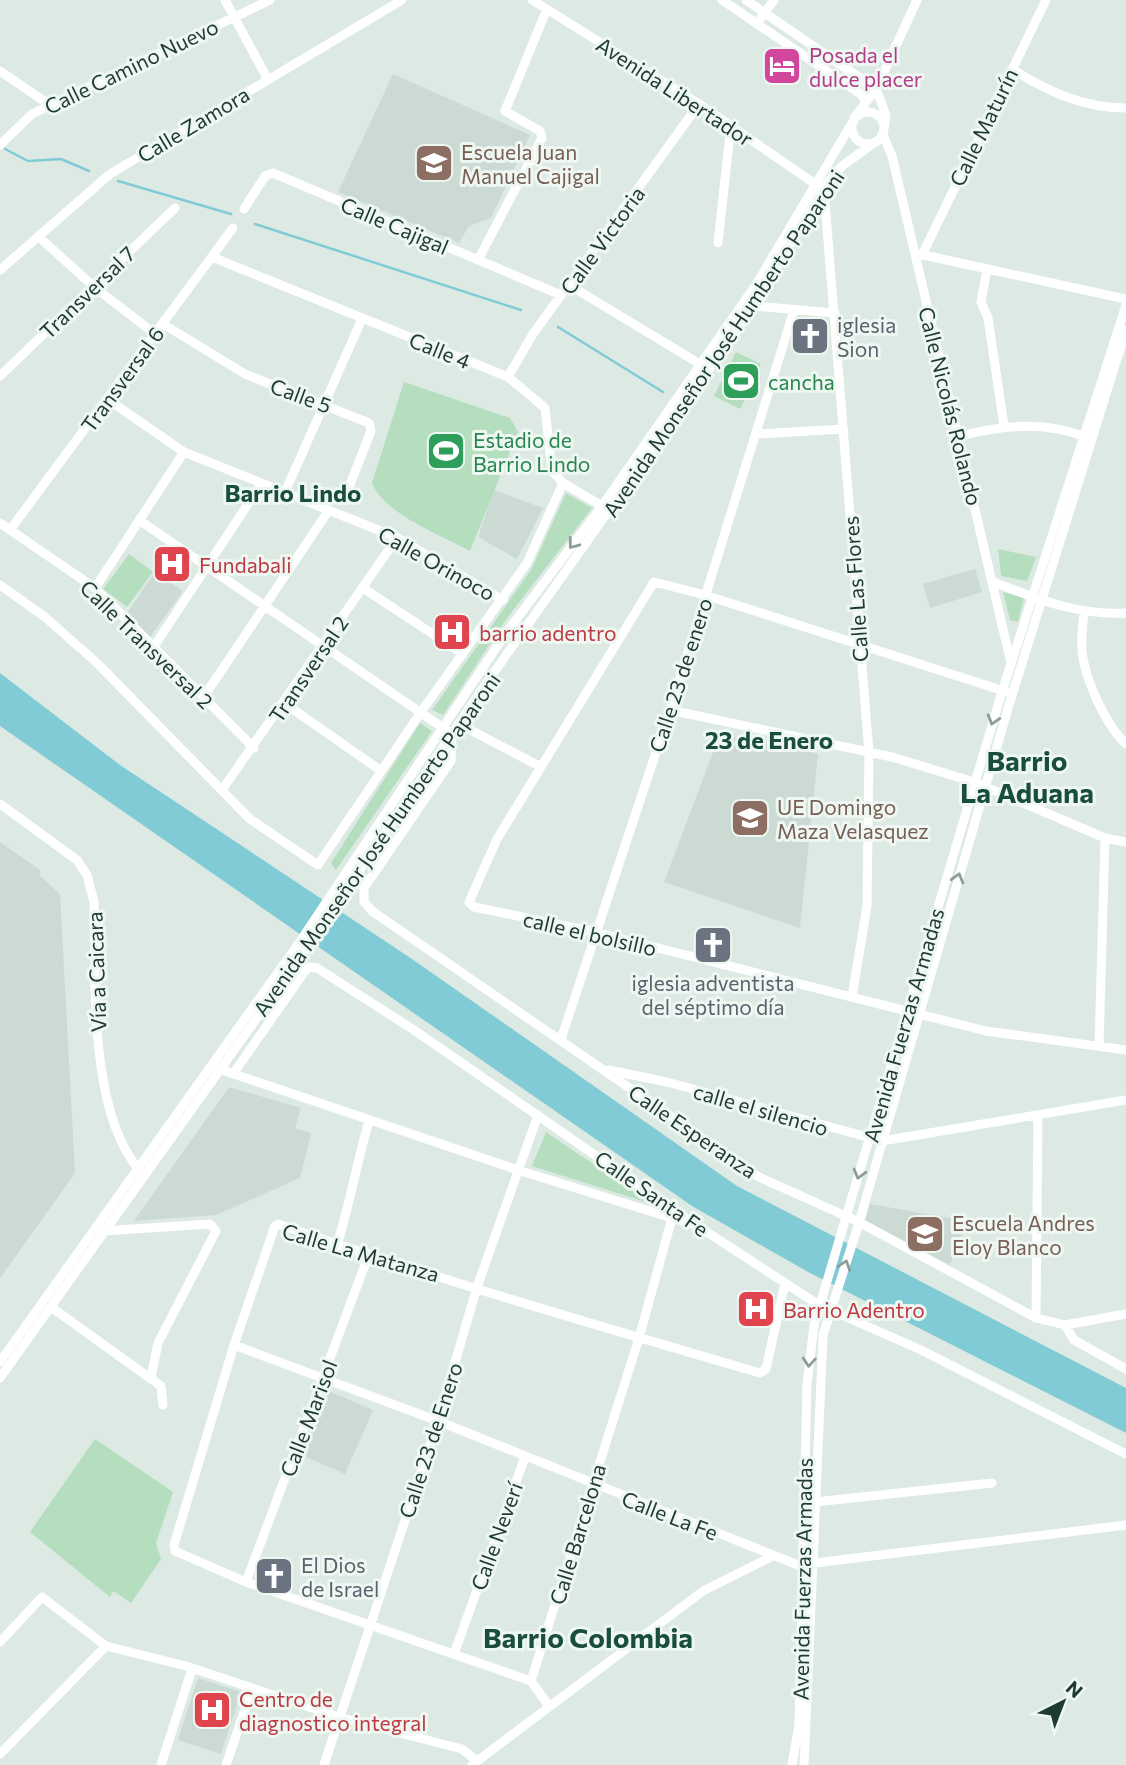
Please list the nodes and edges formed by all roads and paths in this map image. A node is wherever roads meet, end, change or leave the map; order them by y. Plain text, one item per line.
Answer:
1 (226, 0) edge
2 (270, 0) edge
3 (402, 0) edge
4 (532, 0) edge
5 (722, 0) edge
6 (746, 0) edge
7 (774, 0) edge
8 (917, 0) edge
9 (1046, 0) edge
10 (547, 9) junction
11 (765, 13) junction
12 (234, 17) junction
13 (757, 23) junction
14 (1012, 69) junction
15 (0, 71) edge
16 (267, 78) junction
17 (876, 89) junction
18 (865, 101) junction
19 (699, 104) junction
20 (50, 105) junction
21 (1126, 108) edge
22 (853, 121) junction
23 (731, 125) junction
24 (883, 132) junction
25 (875, 142) junction
26 (0, 145) edge
27 (820, 187) junction
28 (175, 208) dead end
29 (244, 209) dead end
30 (233, 228) dead end
31 (39, 237) junction
32 (718, 243) dead end
33 (918, 254) junction
34 (212, 257) junction
35 (478, 260) junction
36 (987, 269) junction
37 (0, 270) edge
38 (569, 285) junction
39 (93, 286) junction
40 (561, 295) junction
41 (1126, 299) edge
42 (754, 306) junction
43 (1126, 306) edge
44 (794, 310) junction
45 (835, 313) junction
46 (362, 318) junction
47 (163, 324) junction
48 (1126, 330) edge
49 (156, 334) junction
50 (700, 364) junction
51 (0, 376) edge
52 (508, 377) junction
53 (107, 399) junction
54 (323, 403) junction
55 (1004, 426) junction
56 (844, 429) junction
57 (757, 434) junction
58 (960, 436) junction
59 (1088, 438) junction
60 (184, 452) junction
61 (563, 482) junction
62 (262, 483) junction
63 (285, 492) junction
64 (344, 500) dead end
65 (602, 506) junction
66 (329, 510) junction
67 (139, 520) junction
68 (0, 523) edge
69 (10, 530) junction
70 (393, 545) dead end
71 (208, 567) junction
72 (992, 582) junction
73 (0, 585) edge
74 (95, 588) junction
75 (363, 588) junction
76 (705, 595) junction
77 (1038, 599) junction
78 (503, 600) junction
79 (267, 607) junction
80 (1084, 611) junction
81 (1126, 613) edge
82 (324, 646) junction
83 (858, 646) junction
84 (153, 648) junction
85 (463, 654) junction
86 (1011, 664) junction
87 (1018, 677) junction
88 (1003, 690) junction
89 (1012, 695) junction
90 (203, 698) junction
91 (284, 703) junction
92 (670, 710) junction
93 (421, 712) junction
94 (458, 724) junction
95 (448, 731) junction
96 (1126, 744) edge
97 (254, 748) junction
98 (869, 753) junction
99 (541, 767) junction
100 (380, 770) junction
101 (974, 782) junction
102 (985, 788) junction
103 (222, 790) junction
104 (0, 804) edge
105 (1105, 838) junction
106 (1126, 842) edge
107 (596, 932) junction
108 (305, 942) junction
109 (852, 997) junction
110 (909, 1009) junction
111 (919, 1012) junction
112 (561, 1039) junction
113 (1099, 1046) junction
114 (1126, 1050) edge
115 (219, 1069) junction
116 (603, 1069) junction
117 (233, 1074) junction
118 (1126, 1100) edge
119 (538, 1115) junction
120 (1038, 1115) junction
121 (369, 1121) junction
122 (869, 1140) junction
123 (882, 1142) junction
124 (518, 1170) junction
125 (140, 1171) junction
126 (672, 1218) junction
127 (846, 1219) junction
128 (859, 1224) junction
129 (696, 1225) junction
130 (103, 1231) junction
131 (337, 1245) junction
132 (369, 1254) junction
133 (785, 1283) junction
134 (477, 1287) junction
135 (821, 1300) junction
136 (51, 1307) junction
137 (831, 1308) junction
138 (1126, 1314) edge
139 (1036, 1318) junction
140 (1065, 1325) junction
141 (639, 1338) junction
142 (234, 1345) junction
143 (0, 1362) edge
144 (1126, 1369) edge
145 (151, 1377) junction
146 (0, 1378) edge
147 (323, 1380) junction
148 (163, 1405) dead end
149 (438, 1421) junction
150 (1126, 1454) edge
151 (525, 1457) junction
152 (992, 1483) dead end
153 (592, 1485) junction
154 (816, 1502) junction
155 (1126, 1525) edge
156 (773, 1556) junction
157 (813, 1564) junction
158 (802, 1565) junction
159 (246, 1582) junction
160 (369, 1625) junction
161 (0, 1642) edge
162 (106, 1646) junction
163 (454, 1654) junction
164 (192, 1669) junction
165 (531, 1681) junction
166 (252, 1689) junction
167 (549, 1706) junction
168 (342, 1718) junction
169 (0, 1754) edge
170 (474, 1763) edge
171 (161, 1765) edge
172 (226, 1765) edge
173 (324, 1765) edge
174 (792, 1765) edge
175 (804, 1765) edge

1 - 12 street
2 - 12 street, Calle Camino Nuevo
3 - 16 street, Calle Zamora
4 - 10 street, Avenida Libertador
5 - 13 street
6 - 11 street
7 - 11 street
8 - 17 street, Avenida Monseñor José Humberto Paparoni
9 - 14 street, Calle Maturín
10 - 19 street, Avenida Libertador
10 - 35 street
11 - 13 street
11 - 17 street
12 - 16 street
12 - 20 street, Calle Camino Nuevo
13 - 18 street
14 - 21 street
14 - 33 street, Calle Maturín
15 - 20 street
16 - 31 street, Calle Zamora
17 - 18 street, Avenida Monseñor José Humberto Paparoni
17 - 24 street
18 - 22 street, Avenida Monseñor José Humberto Paparoni
19 - 23 street, Avenida Libertador
19 - 38 street, Calle Victoria
20 - 26 street, Calle Camino Nuevo
22 - 24 street
22 - 25 street
22 - 27 street, Avenida Monseñor José Humberto Paparoni
23 - 27 street, Avenida Libertador
23 - 32 street
24 - 25 street
24 - 33 street, Calle Nicolás Rolando
25 - 27 street, Avenida Monseñor José Humberto Paparoni
27 - 42 street, Avenida Monseñor José Humberto Paparoni
27 - 45 street, Calle Las Flores
27 - 50 street, Avenida Monseñor José Humberto Paparoni
28 - 39 street, Transversal 7
29 - 35 street, Calle Cajigal
30 - 34 street, Transversal 6
31 - 37 street, Calle Zamora
31 - 39 street
33 - 36 street
33 - 58 street, Calle Nicolás Rolando
34 - 46 street, Calle 4
34 - 47 street, Transversal 6
35 - 40 street, Calle Cajigal
36 - 41 street
36 - 55 street
38 - 40 street, Calle Victoria
38 - 50 street
39 - 49 street
39 - 51 street, Transversal 7
40 - 52 street, Calle Victoria
42 - 44 street
42 - 94 street, Avenida Monseñor José Humberto Paparoni
43 - 59 street, Avenida Fuerzas Armadas
44 - 45 street
44 - 57 street, Calle 23 de enero
45 - 56 street, Calle Las Flores
46 - 52 street, Calle 4
46 - 54 street
47 - 49 street, Transversal 6
47 - 54 street, Calle 5
48 - 59 street, Avenida Fuerzas Armadas
49 - 53 street, Transversal 6
50 - 65 street, Avenida Monseñor José Humberto Paparoni
52 - 61 street, Calle 4
53 - 60 street, Calle Orinoco
53 - 69 street, Transversal 6
54 - 63 street
54 - 64 street, Calle 5
55 - 58 street
55 - 59 street
56 - 57 street
56 - 83 street, Calle Las Flores
57 - 76 street, Calle 23 de enero
58 - 72 street, Calle Nicolás Rolando
59 - 77 street, Avenida Fuerzas Armadas
60 - 62 street, Calle Orinoco
60 - 67 street
61 - 65 street
61 - 78 street
62 - 63 street, Calle Orinoco
62 - 71 street
63 - 66 street, Calle Orinoco
65 -> 95 street, Avenida Monseñor José Humberto Paparoni
66 - 78 street, Calle Orinoco
66 - 79 street
67 - 71 street
67 - 74 street
68 - 69 street, Calle Transversal 2
69 - 74 street, Calle Transversal 2
70 - 75 street, Transversal 2
71 - 79 street
71 - 84 street
72 - 77 street
72 - 86 street, Calle Nicolás Rolando
73 - 103 street
74 - 84 street, Calle Transversal 2
75 - 82 street, Transversal 2
75 - 85 street
76 - 83 street
76 - 92 street, Calle 23 de enero
76 - 99 street, calle el bolsillo
77 - 80 street
77 - 86 street, Avenida Fuerzas Armadas
77 - 87 street, Avenida Fuerzas Armadas
78 - 85 street
79 - 82 street
79 - 90 street
80 - 81 street
80 - 96 street
82 - 91 street, Transversal 2
82 - 93 street
83 - 88 street
83 - 98 street, Calle Las Flores
84 - 90 street, Calle Transversal 2
85 - 93 street
86 - 87 street, Calle Nicolás Rolando
86 - 88 street, Avenida Fuerzas Armadas
87 - 89 street, Avenida Fuerzas Armadas
88 - 89 street
88 -> 101 street, Avenida Fuerzas Armadas
89 - 102 street, Avenida Fuerzas Armadas
90 - 97 street, Calle Transversal 2
91 - 97 street, Transversal 2
91 - 100 street
92 - 98 street
92 - 107 street, Calle 23 de enero
93 - 95 street
93 - 100 street
94 - 95 street, Avenida Monseñor José Humberto Paparoni
94 - 99 street
95 - 108 street, Avenida Monseñor José Humberto Paparoni
95 - 112 street, Calle Esperanza
97 - 103 street, Transversal 2
98 - 101 street
98 - 109 street, Calle Las Flores
99 - 107 street, calle el bolsillo
100 - 103 street
101 - 102 street
101 - 110 street, Avenida Fuerzas Armadas
102 - 105 street
111 -> 102 street, Avenida Fuerzas Armadas
104 - 125 street, Vía a Caicara
105 - 106 street
105 - 113 street
107 - 109 street, calle el bolsillo
107 - 112 street, Calle 23 de enero
108 - 115 street, Avenida Monseñor José Humberto Paparoni
108 - 125 street, Avenida Monseñor José Humberto Paparoni
109 - 110 street, calle el bolsillo
110 - 111 street, calle el bolsillo
110 - 122 street, Avenida Fuerzas Armadas
111 - 113 street, calle el bolsillo
111 - 123 street, Avenida Fuerzas Armadas
112 - 116 street, Calle Esperanza
113 - 114 street, calle el bolsillo
115 - 117 street
115 - 125 street, Avenida Monseñor José Humberto Paparoni
116 - 122 street, calle el silencio
116 - 127 street, Calle Esperanza
117 - 119 street, Calle Santa Fe
117 - 121 street
118 - 120 street, calle el silencio
119 - 124 street, Calle 23 de Enero
119 - 129 street, Calle Santa Fe
120 - 123 street, calle el silencio
120 - 139 street
121 - 124 street
121 - 131 street
122 - 123 street, calle el silencio
122 -> 127 street, Avenida Fuerzas Armadas
123 - 128 street, Avenida Fuerzas Armadas
124 - 126 street
124 - 134 street, Calle 23 de Enero
125 - 130 street, Avenida Monseñor José Humberto Paparoni
125 - 143 street, Avenida Monseñor José Humberto Paparoni
126 - 129 street
126 - 141 street, Calle Barcelona
127 - 128 street, Calle Esperanza
127 - 135 street, Avenida Fuerzas Armadas
137 -> 128 street, Avenida Fuerzas Armadas
128 - 139 street, Calle Esperanza
129 - 133 street, Calle Santa Fe
130 - 136 street, Avenida Monseñor José Humberto Paparoni
130 - 145 street
131 - 132 street, Calle La Matanza
131 - 142 street, Calle La Matanza
132 - 134 street, Calle La Matanza
132 - 147 street, Calle Marisol
133 - 135 street, Calle Santa Fe
133 - 141 street, Calle La Matanza
134 - 141 street, Calle La Matanza
134 - 149 street, Calle 23 de Enero
135 - 137 street, Calle Santa Fe
135 -> 158 street, Avenida Fuerzas Armadas
136 - 145 street
136 - 146 street, Avenida Monseñor José Humberto Paparoni
137 - 150 street, Calle Santa Fe
137 - 154 street, Avenida Fuerzas Armadas
138 - 140 street
139 - 140 street
140 - 144 street
141 - 153 street, Calle Barcelona
142 - 147 street, Calle La Fe
142 - 159 street, Calle La Matanza
145 - 148 street
147 - 149 street, Calle La Fe
147 - 159 street, Calle Marisol
149 - 151 street, Calle La Fe
149 - 160 street, Calle 23 de Enero
151 - 153 street, Calle La Fe
151 - 163 street, Calle Neverí
152 - 154 street
153 - 156 street, Calle La Fe
153 - 165 street, Calle Barcelona
154 - 157 street, Avenida Fuerzas Armadas
155 - 157 street, Calle La Fe
156 - 158 street, Calle La Fe
156 - 167 street
157 - 158 street, Calle La Fe
157 - 175 street, Avenida Fuerzas Armadas
158 - 174 street, Avenida Fuerzas Armadas
159 - 160 street
160 - 163 street
160 - 168 street, Calle 23 de Enero
161 - 162 street
162 - 164 street
162 - 169 street
163 - 165 street
164 - 166 street
164 - 171 street
165 - 167 street
166 - 168 street
166 - 172 street
167 - 170 street
168 - 170 street
168 - 173 street, Calle 23 de Enero

